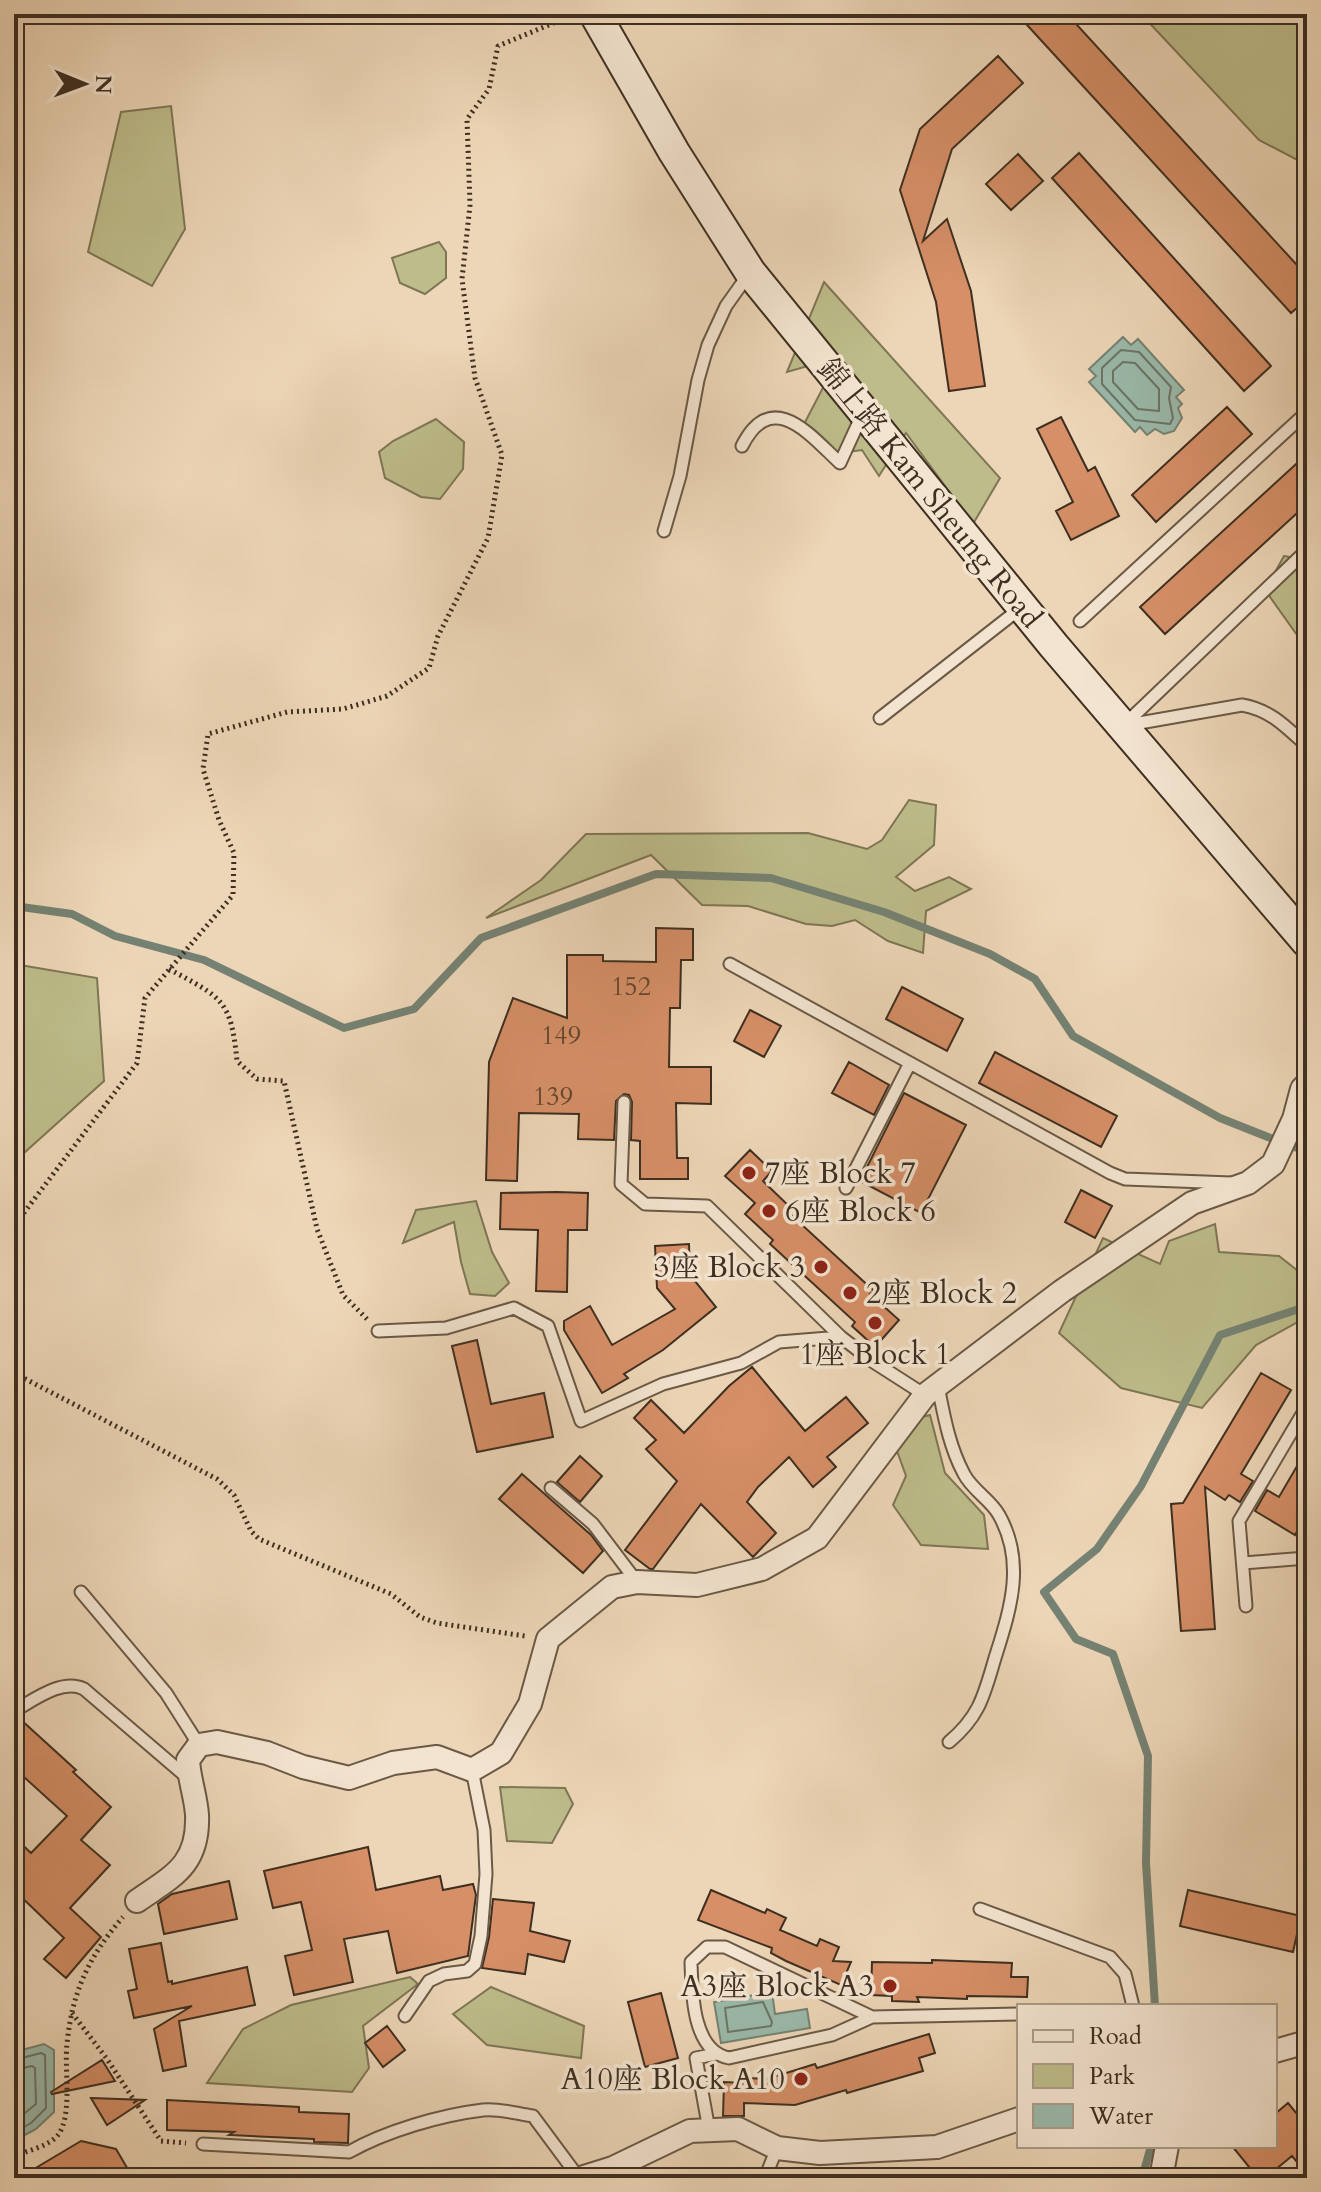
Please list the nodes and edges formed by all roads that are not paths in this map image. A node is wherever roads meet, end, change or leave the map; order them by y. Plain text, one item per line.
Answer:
1 (595, 14) edge
2 (750, 272) junction
3 (863, 411) junction
4 (1307, 412) edge
5 (742, 446) dead end
6 (664, 531) dead end
7 (1307, 550) edge
8 (1022, 607) junction
9 (1080, 621) dead end
10 (880, 718) dead end
11 (1123, 726) junction
12 (1307, 746) edge
13 (1307, 942) edge
14 (730, 964) dead end
15 (910, 1063) junction
16 (1307, 1084) edge
17 (624, 1102) dead end
18 (1248, 1183) junction
19 (846, 1188) dead end
20 (378, 1331) road end
21 (841, 1337) junction
22 (932, 1390) junction
23 (1307, 1406) edge
24 (551, 1488) dead end
25 (1307, 1558) edge
26 (1243, 1563) junction
27 (637, 1582) junction
28 (81, 1592) dead end
29 (1246, 1606) dead end
30 (14, 1711) edge
31 (949, 1742) dead end
32 (199, 1745) junction
33 (472, 1770) junction
34 (189, 1779) junction
35 (137, 1901) road end
36 (980, 1909) dead end
37 (1132, 2004) edge
38 (1017, 2014) edge
39 (405, 2016) dead end
40 (872, 2017) junction
41 (1307, 2042) edge
42 (1277, 2050) edge
43 (716, 2054) junction
44 (1017, 2120) edge
45 (709, 2130) junction
46 (203, 2144) road end
47 (777, 2148) junction
48 (1167, 2148) edge
49 (616, 2173) edge
50 (580, 2178) edge
51 (765, 2178) edge
52 (1161, 2178) edge

1 - 2 main road, 錦上路 Kam Sheung Road
2 - 3 main road, 錦上路 Kam Sheung Road
2 - 6 lane
3 - 5 lane
3 - 8 main road, 錦上路 Kam Sheung Road
4 - 9 lane
7 - 11 lane
8 - 10 lane
8 - 11 main road, 錦上路 Kam Sheung Road
11 - 12 lane
11 - 13 main road, 錦上路 Kam Sheung Road
14 - 15 lane
15 - 18 lane
15 - 19 lane
16 - 18 street
17 - 21 lane
18 - 22 street
20 - 21 lane
21 - 22 lane
22 - 27 street
22 - 31 lane
23 - 26 lane
24 - 27 lane
25 - 26 lane
26 - 29 lane
27 - 33 street
28 - 32 lane
30 - 34 lane
32 - 33 street
32 - 34 street
33 - 39 lane
34 - 35 street
36 - 37 lane
38 - 40 lane
40 - 43 lane
40 - 43 lane
41 - 42 street
43 - 45 lane
44 - 47 street
45 - 47 street
45 - 49 street
46 - 50 lane
47 - 51 lane
48 - 52 street
49 - 50 street

